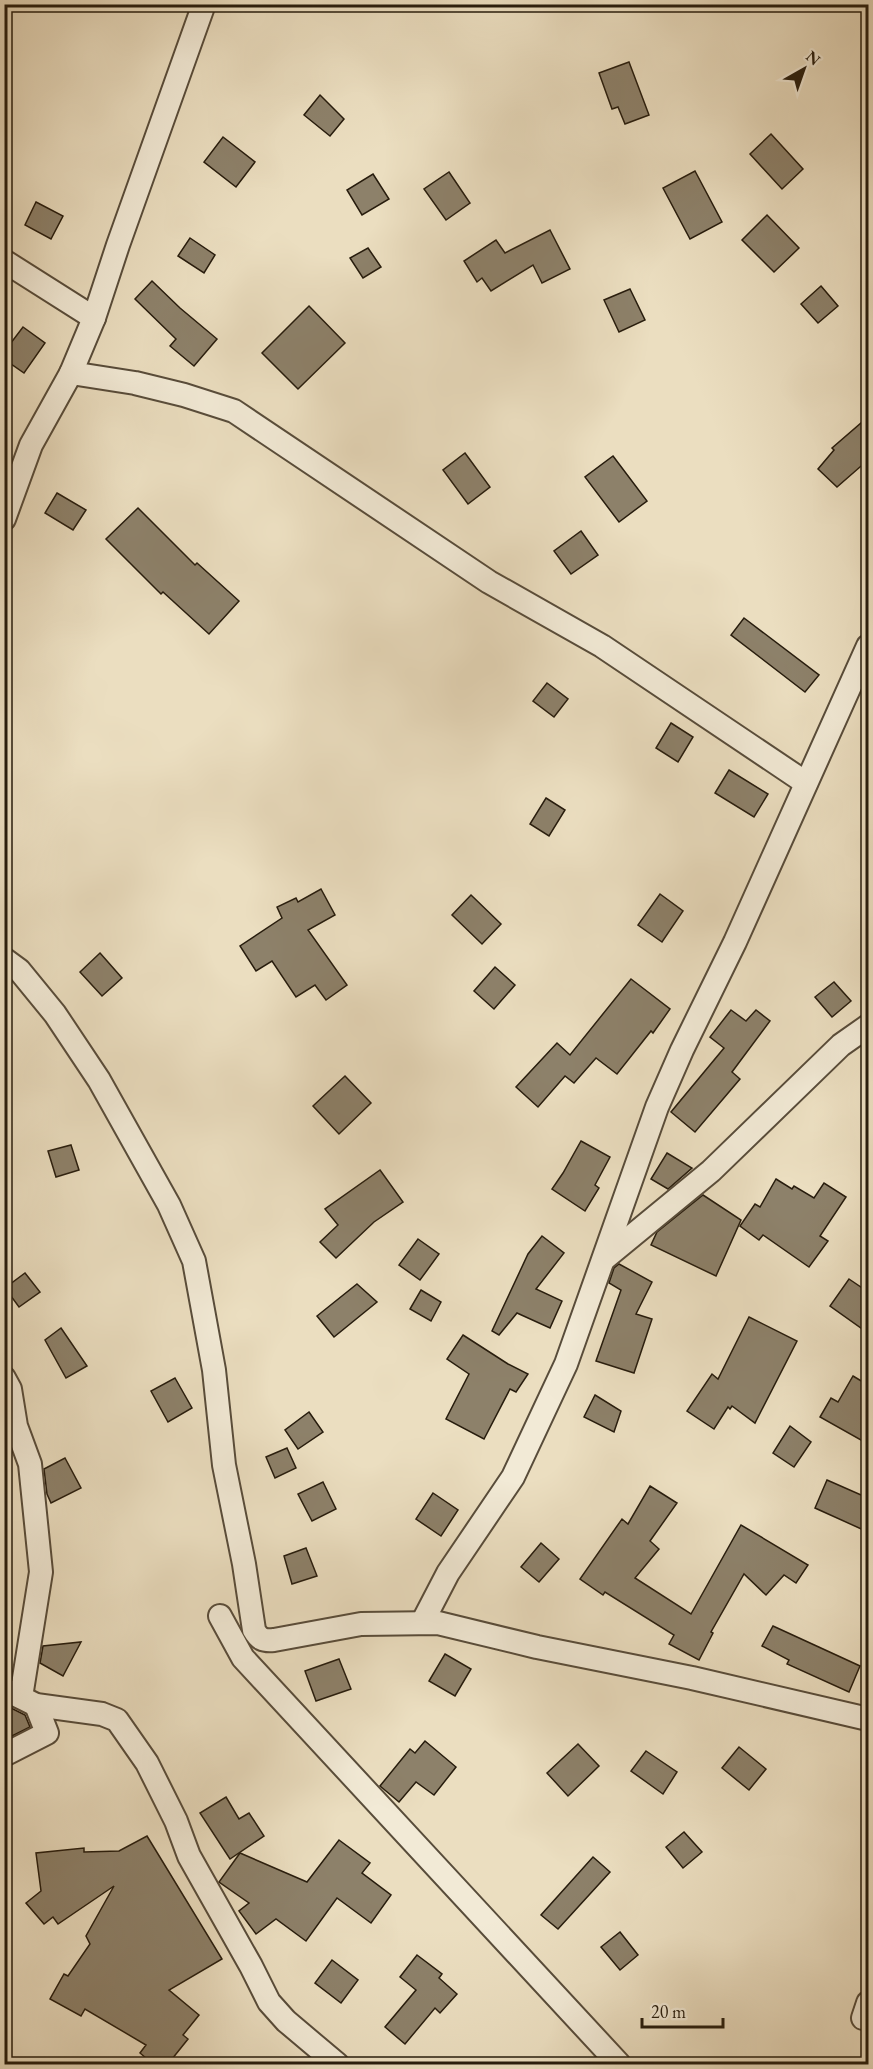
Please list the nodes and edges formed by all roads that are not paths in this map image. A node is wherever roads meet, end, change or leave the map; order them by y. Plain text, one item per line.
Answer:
1 (204, 4) edge
2 (4, 261) edge
3 (94, 318) junction
4 (71, 373) junction
5 (4, 519) edge
6 (868, 646) edge
7 (806, 783) junction
8 (4, 959) edge
9 (868, 1026) edge
10 (603, 1260) junction
11 (4, 1378) edge
12 (220, 1616) dead end
13 (422, 1623) junction
14 (20, 1697) edge
15 (868, 1719) edge
16 (4, 1755) edge
17 (337, 2064) edge
18 (619, 2064) edge

1 - 3 street
2 - 3 street
3 - 4 street
4 - 5 street
4 - 7 street
6 - 7 street
7 - 10 street
8 - 13 street
9 - 10 street
10 - 13 street
11 - 14 street
12 - 18 street
13 - 15 street
14 - 16 street
14 - 17 street

